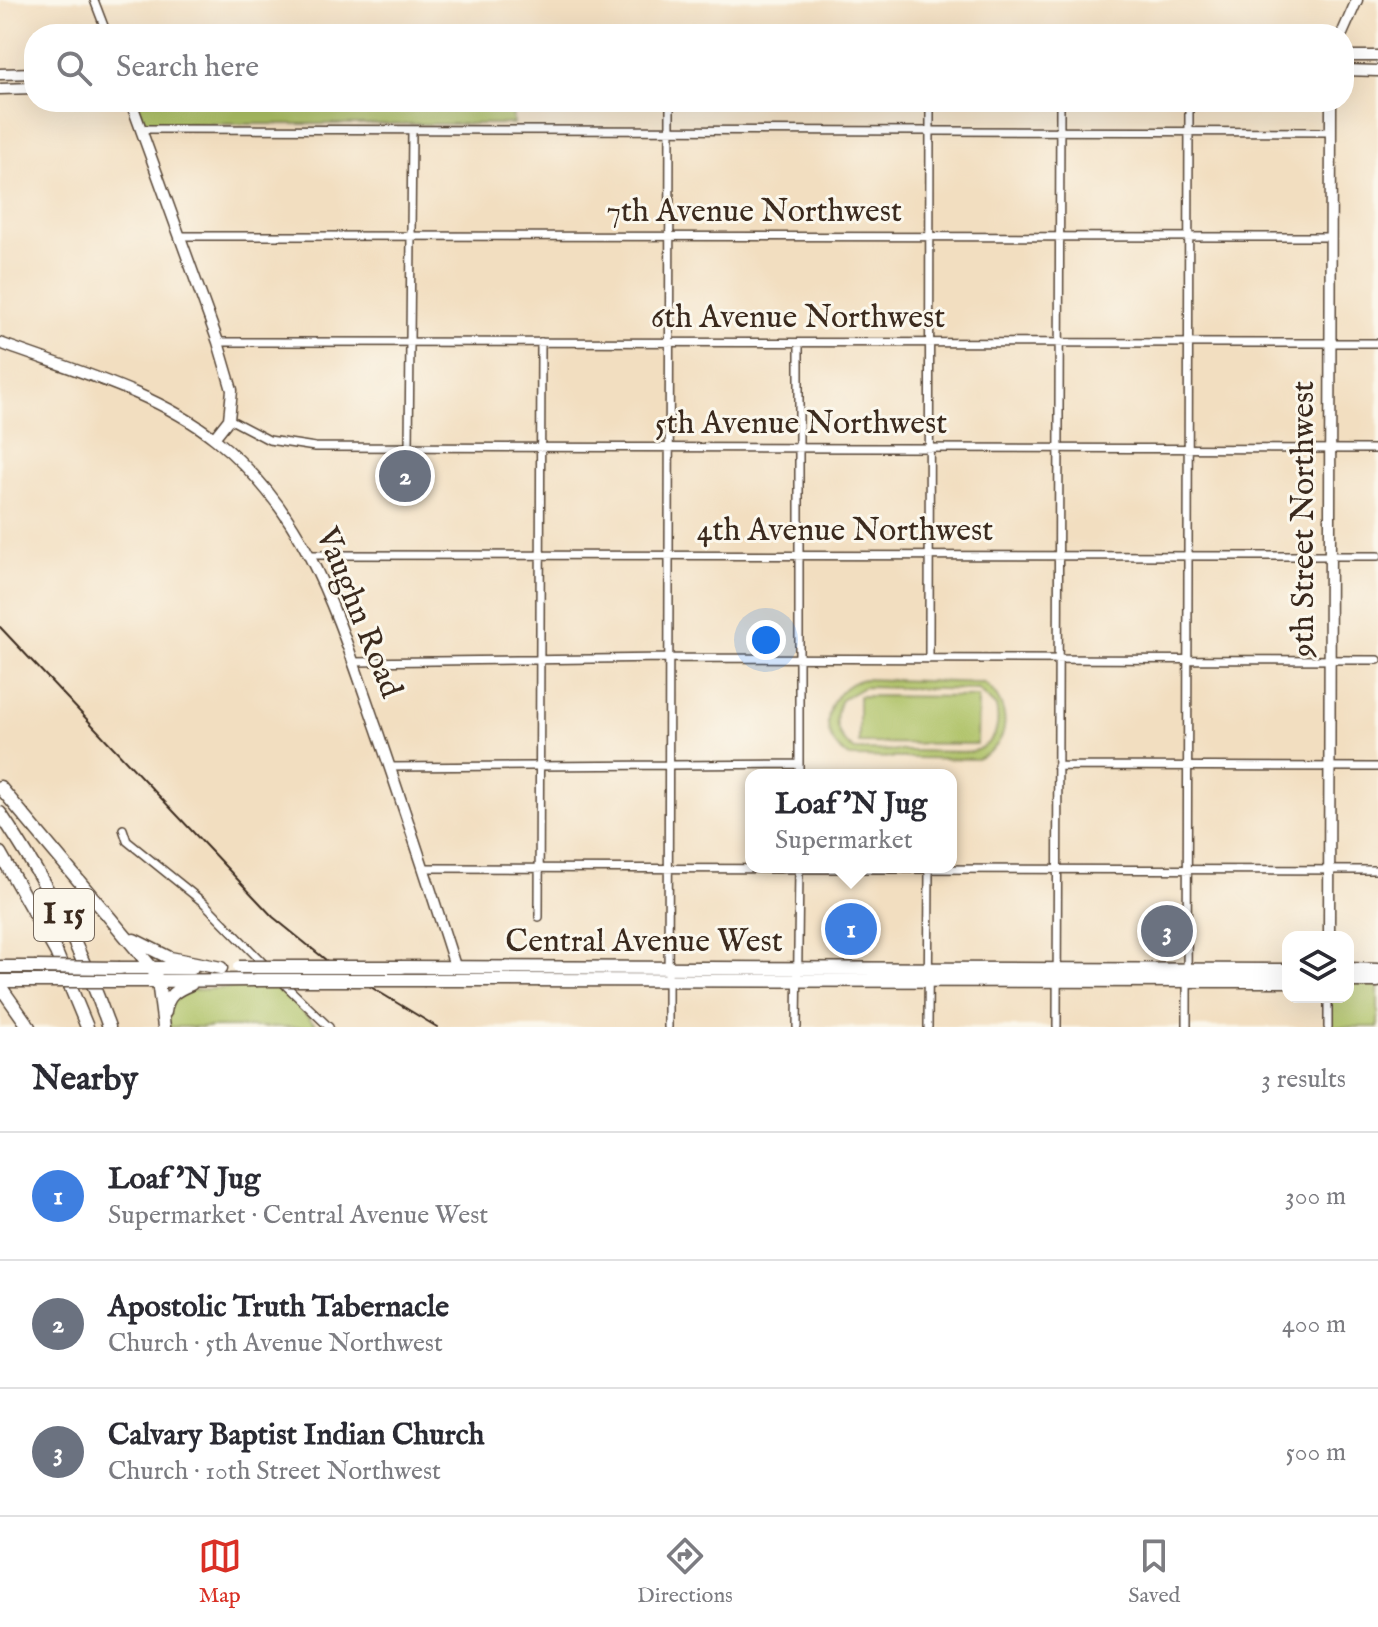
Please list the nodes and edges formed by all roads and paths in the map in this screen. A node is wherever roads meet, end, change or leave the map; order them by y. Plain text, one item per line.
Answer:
1 (94, 0) edge
2 (1357, 0) edge
3 (103, 24) edge
4 (1346, 24) edge
5 (1354, 56) edge
6 (1378, 56) edge
7 (1354, 70) edge
8 (1378, 71) edge
9 (24, 73) edge
10 (0, 74) edge
11 (24, 88) edge
12 (0, 89) edge
13 (134, 112) edge
14 (670, 112) edge
15 (930, 112) edge
16 (1060, 112) edge
17 (1189, 112) edge
18 (1331, 112) edge
19 (140, 129) junction
20 (412, 130) junction
21 (670, 130) junction
22 (930, 131) junction
23 (1060, 132) junction
24 (1188, 132) junction
25 (1331, 132) junction
26 (179, 236) junction
27 (411, 236) junction
28 (671, 236) junction
29 (929, 237) junction
30 (1059, 237) junction
31 (1330, 237) junction
32 (1188, 238) junction
33 (409, 341) junction
34 (218, 342) junction
35 (541, 342) junction
36 (670, 342) junction
37 (0, 343) edge
38 (799, 343) junction
39 (928, 343) junction
40 (1059, 343) junction
41 (1189, 343) junction
42 (1330, 343) junction
43 (1378, 343) edge
44 (229, 419) junction
45 (214, 438) junction
46 (409, 448) junction
47 (540, 448) junction
48 (669, 448) junction
49 (800, 448) junction
50 (1059, 448) junction
51 (1188, 448) junction
52 (929, 449) junction
53 (1330, 449) junction
54 (1378, 449) edge
55 (312, 555) junction
56 (539, 555) junction
57 (669, 555) junction
58 (799, 555) junction
59 (930, 555) junction
60 (1058, 555) junction
61 (1188, 556) junction
62 (1330, 556) junction
63 (1378, 556) edge
64 (668, 658) junction
65 (799, 659) junction
66 (929, 659) junction
67 (1058, 659) junction
68 (539, 660) junction
69 (1188, 660) junction
70 (1329, 660) junction
71 (1378, 660) edge
72 (353, 662) junction
73 (799, 764) junction
74 (669, 765) junction
75 (539, 766) junction
76 (1057, 766) junction
77 (389, 767) junction
78 (1188, 767) junction
79 (1329, 767) junction
80 (1378, 767) edge
81 (799, 769) edge
82 (0, 787) edge
83 (0, 813) edge
84 (123, 829) dead end
85 (0, 853) edge
86 (424, 868) junction
87 (539, 868) junction
88 (745, 868) edge
89 (670, 869) junction
90 (957, 869) edge
91 (1058, 869) junction
92 (1187, 870) junction
93 (1329, 870) junction
94 (1378, 870) edge
95 (799, 873) edge
96 (929, 873) edge
97 (539, 917) dead end
98 (110, 918) junction
99 (1329, 931) edge
100 (455, 966) junction
101 (0, 967) edge
102 (152, 968) junction
103 (221, 968) junction
104 (1354, 969) edge
105 (1282, 970) edge
106 (1378, 970) edge
107 (669, 975) junction
108 (798, 975) junction
109 (928, 975) junction
110 (1057, 975) junction
111 (1187, 975) junction
112 (423, 978) junction
113 (538, 980) junction
114 (158, 981) junction
115 (201, 981) junction
116 (1282, 981) edge
117 (1354, 981) edge
118 (1378, 981) edge
119 (0, 983) edge
120 (0, 999) edge
121 (1328, 1003) edge
122 (15, 1007) junction
123 (29, 1027) edge
124 (87, 1027) edge
125 (109, 1027) edge
126 (164, 1027) edge
127 (329, 1027) edge
128 (668, 1027) edge
129 (797, 1027) edge
130 (928, 1027) edge
131 (1057, 1027) edge
132 (1187, 1027) edge
133 (1328, 1027) edge

1 - 3 street
2 - 4 main road
5 - 6 main road
7 - 8 main road
9 - 10 main road
11 - 12 main road
13 - 19 main road
14 - 21 street
15 - 22 street
16 - 23 street
17 - 24 street
18 - 25 main road, 9th Street Northwest
19 - 20 street
19 - 26 main road
20 - 21 street
20 - 27 street
21 - 22 street
21 - 28 street
22 - 23 street
22 - 29 street
23 - 24 street
23 - 30 street
24 - 25 street
24 - 32 street
25 - 31 main road, 9th Street Northwest
26 - 27 street, 7th Avenue Northwest
26 - 34 main road
27 - 28 street, 7th Avenue Northwest
27 - 33 street
28 - 29 street, 7th Avenue Northwest
28 - 36 street
29 - 30 street, 7th Avenue Northwest
29 - 39 street
30 - 32 street, 7th Avenue Northwest
30 - 40 street
31 - 32 street, 7th Avenue Northwest
31 - 42 main road, 9th Street Northwest
32 - 41 street
33 - 34 street, 6th Avenue Northwest
33 - 35 street, 6th Avenue Northwest
33 - 46 street
34 - 44 main road
35 - 36 street, 6th Avenue Northwest
35 - 47 street
36 - 38 street, 6th Avenue Northwest
36 - 48 street
37 - 45 main road, Vaughn Road
38 - 39 street, 6th Avenue Northwest
38 - 49 street
39 - 40 street, 6th Avenue Northwest
39 - 52 street
40 - 41 street, 6th Avenue Northwest
40 - 50 street
41 - 42 street, 6th Avenue Northwest
41 - 51 street
42 - 43 street, 6th Avenue Northwest
42 - 53 main road, 9th Street Northwest
44 - 45 main road
44 - 46 street, 5th Avenue Northwest
45 - 55 main road, Vaughn Road
46 - 47 street, 5th Avenue Northwest
47 - 48 street, 5th Avenue Northwest
47 - 56 street
48 - 49 street, 5th Avenue Northwest
48 - 57 street
49 - 52 street, 5th Avenue Northwest
49 - 58 street
50 - 51 street, 5th Avenue Northwest
50 - 52 street, 5th Avenue Northwest
50 - 60 street
51 - 53 street, 5th Avenue Northwest
51 - 61 street
52 - 59 street
53 - 54 street, 5th Avenue Northwest
53 - 62 main road, 9th Street Northwest
55 - 56 street, 4th Avenue Northwest
55 - 72 main road, Vaughn Road
56 - 57 street, 4th Avenue Northwest
56 - 68 street
57 - 58 street, 4th Avenue Northwest
57 - 64 street
58 - 59 street, 4th Avenue Northwest
58 - 65 street
59 - 60 street, 4th Avenue Northwest
59 - 66 street
60 - 61 street, 4th Avenue Northwest
60 - 67 street
61 - 62 street, 4th Avenue Northwest
61 - 69 street
62 - 63 street, 4th Avenue Northwest
62 - 70 main road, 9th Street Northwest
64 - 65 street
64 - 68 street
64 - 74 street
65 - 66 street
65 - 73 street
66 - 67 street
67 - 69 street
67 - 76 street
68 - 72 street
68 - 75 street
69 - 70 street
69 - 78 street
70 - 71 street
70 - 79 main road, 9th Street Northwest
72 - 77 main road, Vaughn Road
73 - 74 street
73 - 81 street
74 - 75 street
74 - 89 street
75 - 77 street
75 - 87 street
76 - 78 street
76 - 91 street
77 - 86 main road, Vaughn Road
78 - 79 street
78 - 92 street
79 - 80 street
79 - 93 main road, 9th Street Northwest
82 - 98 highway
83 - 125 highway, I 15
84 - 127 street
85 - 124 highway, I 15
86 - 87 street
86 - 100 main road, Vaughn Road
87 - 89 street
87 - 97 street
88 - 89 street
89 - 107 street
90 - 91 street
91 - 92 street
91 - 110 street
92 - 93 street
92 - 111 street
93 - 94 street
93 - 99 main road, 9th Street Northwest
95 - 108 street
96 - 109 street
98 - 102 highway
98 - 103 highway
100 - 103 highway, Central Avenue West, bridge
100 - 107 highway, Central Avenue West
100 - 112 highway
100 - 113 highway
101 - 102 highway, Central Avenue West, bridge
102 - 103 highway, Central Avenue West
102 - 114 highway
104 - 106 highway
105 - 111 highway, Central Avenue West
107 - 108 highway, Central Avenue West
107 - 113 highway, Central Avenue West
107 - 128 street
108 - 109 highway, Central Avenue West
108 - 129 street
109 - 110 highway, Central Avenue West
109 - 130 street
110 - 111 highway, Central Avenue West
110 - 131 street
111 - 116 highway, Central Avenue West
111 - 132 street
112 - 113 highway, Central Avenue West
112 - 115 highway, Central Avenue West, bridge
114 - 115 highway, Central Avenue West
114 - 119 highway, Central Avenue West, bridge
114 - 126 highway
115 - 126 highway
117 - 118 highway
119 - 122 highway
120 - 122 highway
121 - 133 street
122 - 123 highway

